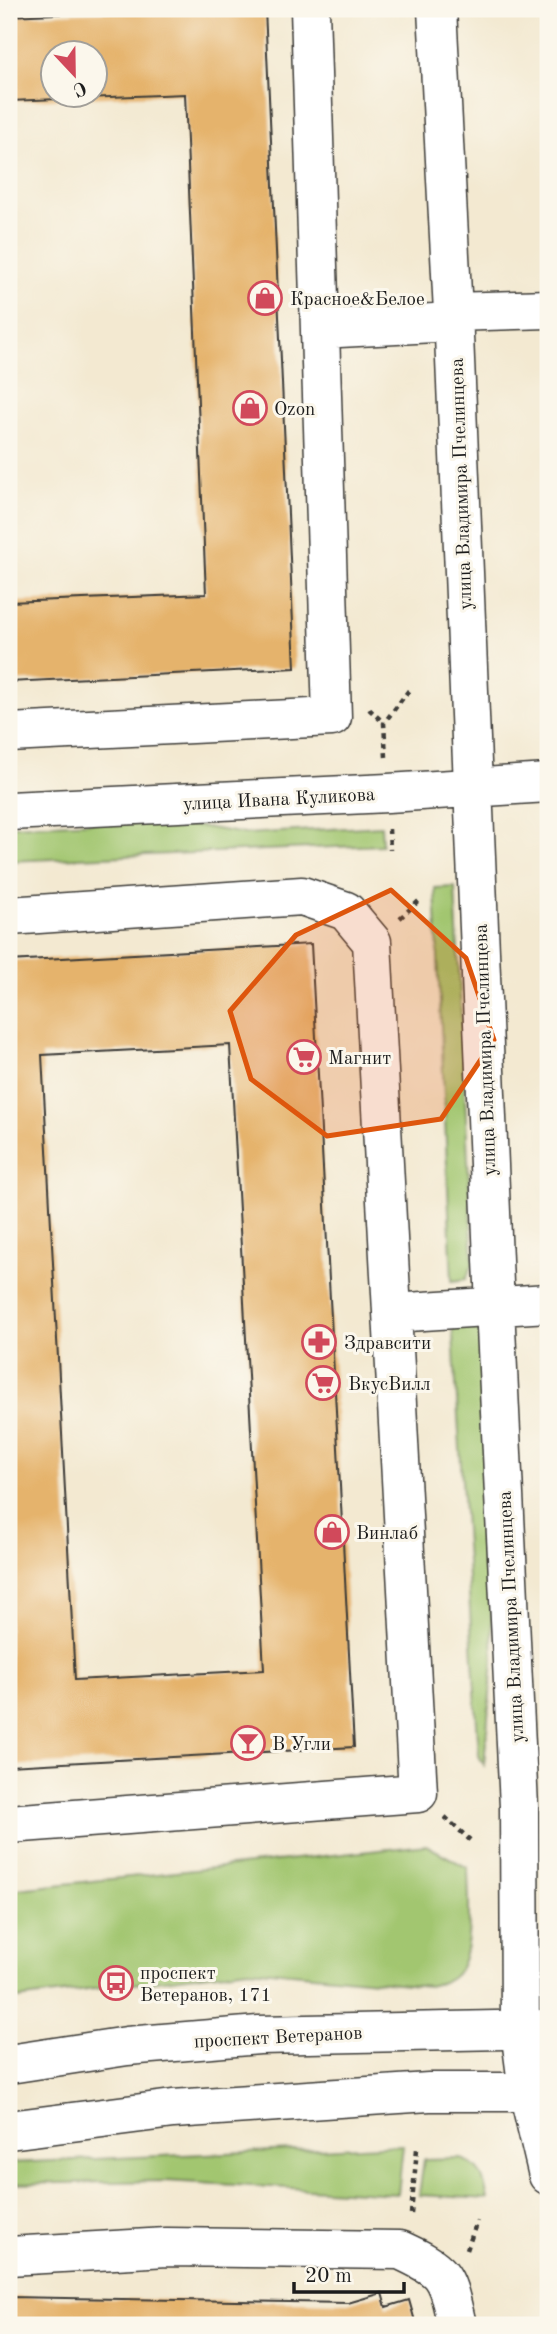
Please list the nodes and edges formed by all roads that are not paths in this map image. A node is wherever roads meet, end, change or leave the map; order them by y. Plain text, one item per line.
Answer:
1 (310, 9) edge
2 (437, 9) edge
3 (548, 309) edge
4 (453, 317) junction
5 (320, 329) junction
6 (9, 733) edge
7 (548, 783) edge
8 (473, 788) junction
9 (9, 811) edge
10 (9, 916) edge
11 (548, 1303) edge
12 (495, 1307) junction
13 (392, 1313) junction
14 (9, 1824) edge
15 (534, 2029) edge
16 (9, 2064) edge
17 (538, 2092) edge
18 (9, 2130) edge
19 (548, 2175) edge
20 (9, 2256) edge
21 (457, 2325) edge

1 - 5 street
2 - 4 street, улица Владимира Пчелинцева
3 - 4 street
4 - 5 street
4 - 8 street, улица Владимира Пчелинцева
5 - 6 street
7 - 8 street, улица Ивана Куликова
8 - 9 street, улица Ивана Куликова
8 - 12 street, улица Владимира Пчелинцева
10 - 13 street
11 - 12 street
12 - 13 street
12 - 15 street, улица Владимира Пчелинцева
13 - 14 street
15 - 16 street, проспект Ветеранов
15 - 17 street, улица Владимира Пчелинцева
17 - 18 street
17 - 19 street, улица Владимира Пчелинцева
20 - 21 street

